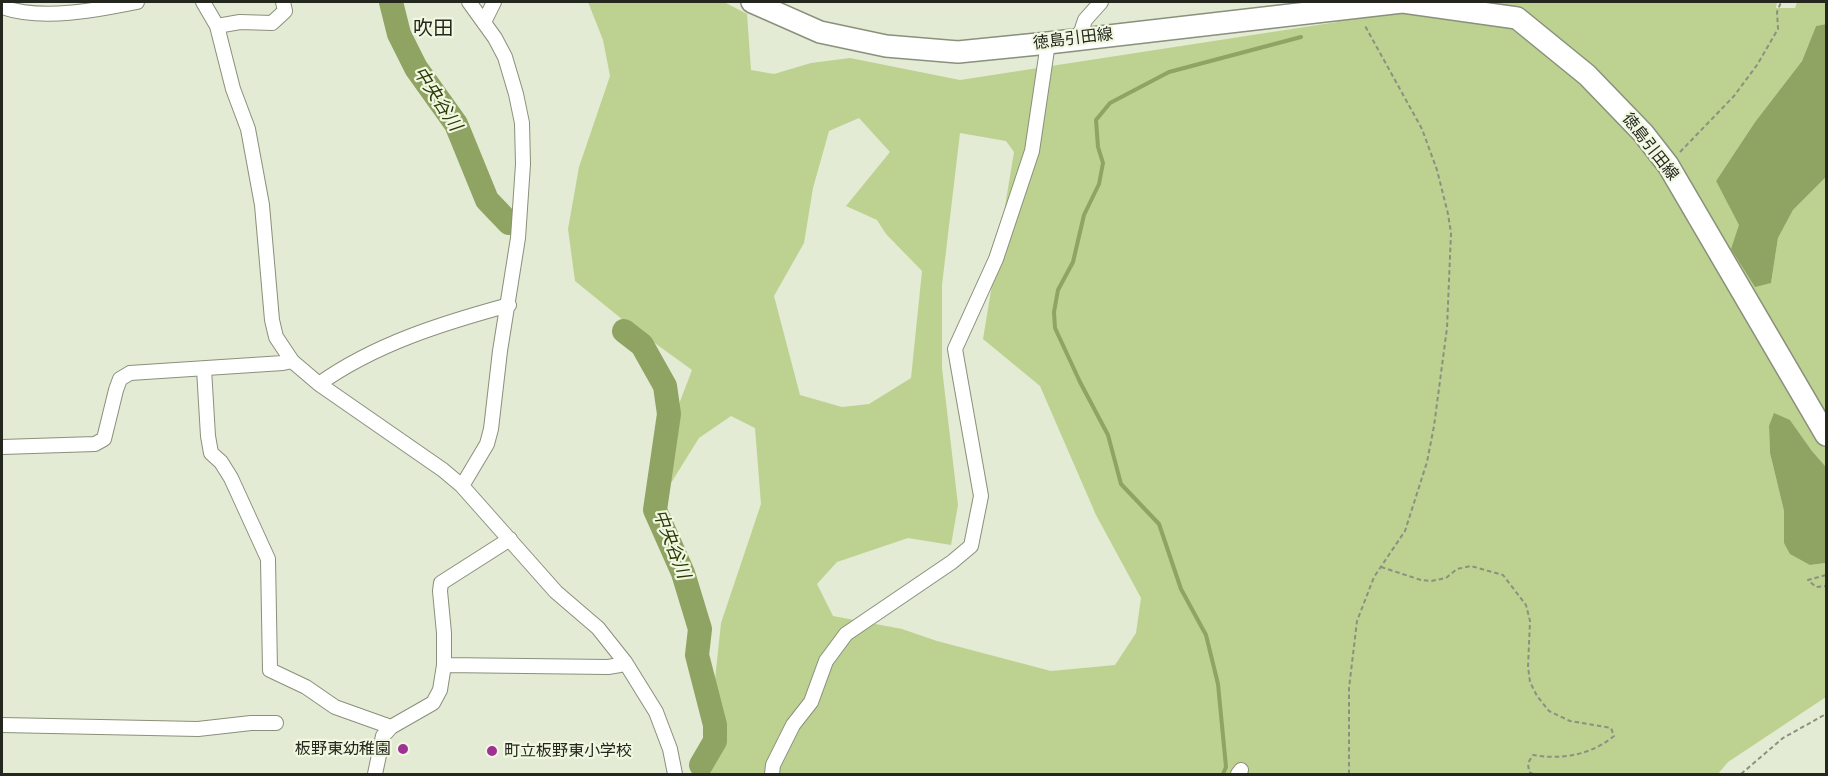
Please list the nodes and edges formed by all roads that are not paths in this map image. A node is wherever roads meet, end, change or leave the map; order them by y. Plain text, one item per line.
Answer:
1 (138, 2) edge
2 (203, 2) edge
3 (283, 2) edge
4 (468, 2) edge
5 (494, 2) edge
6 (1101, 2) edge
7 (1402, 2) edge
8 (758, 3) edge
9 (2, 7) edge
10 (484, 22) junction
11 (217, 26) junction
12 (1079, 38) junction
13 (1048, 43) junction
14 (509, 304) junction
15 (292, 361) junction
16 (204, 369) junction
17 (319, 384) junction
18 (1827, 435) edge
19 (2, 447) edge
20 (462, 486) junction
21 (510, 539) junction
22 (625, 662) junction
23 (444, 665) junction
24 (276, 723) dead end
25 (2, 726) edge
26 (391, 727) junction
27 (375, 774) edge
28 (675, 774) edge
29 (772, 774) edge

1 - 9 street
2 - 11 street
3 - 11 street
4 - 10 street
5 - 10 street
6 - 12 street
7 - 12 main road, 徳島引田線
7 - 18 main road, 徳島引田線
8 - 13 main road, 徳島引田線
10 - 14 street
11 - 15 street
12 - 13 main road, 徳島引田線
13 - 29 street
14 - 17 street
14 - 20 street
15 - 16 street
15 - 17 street
16 - 19 street
16 - 26 street
17 - 20 street
20 - 21 street
21 - 22 street
21 - 23 street
22 - 23 street
22 - 28 street
23 - 26 street
24 - 25 street
26 - 27 street

